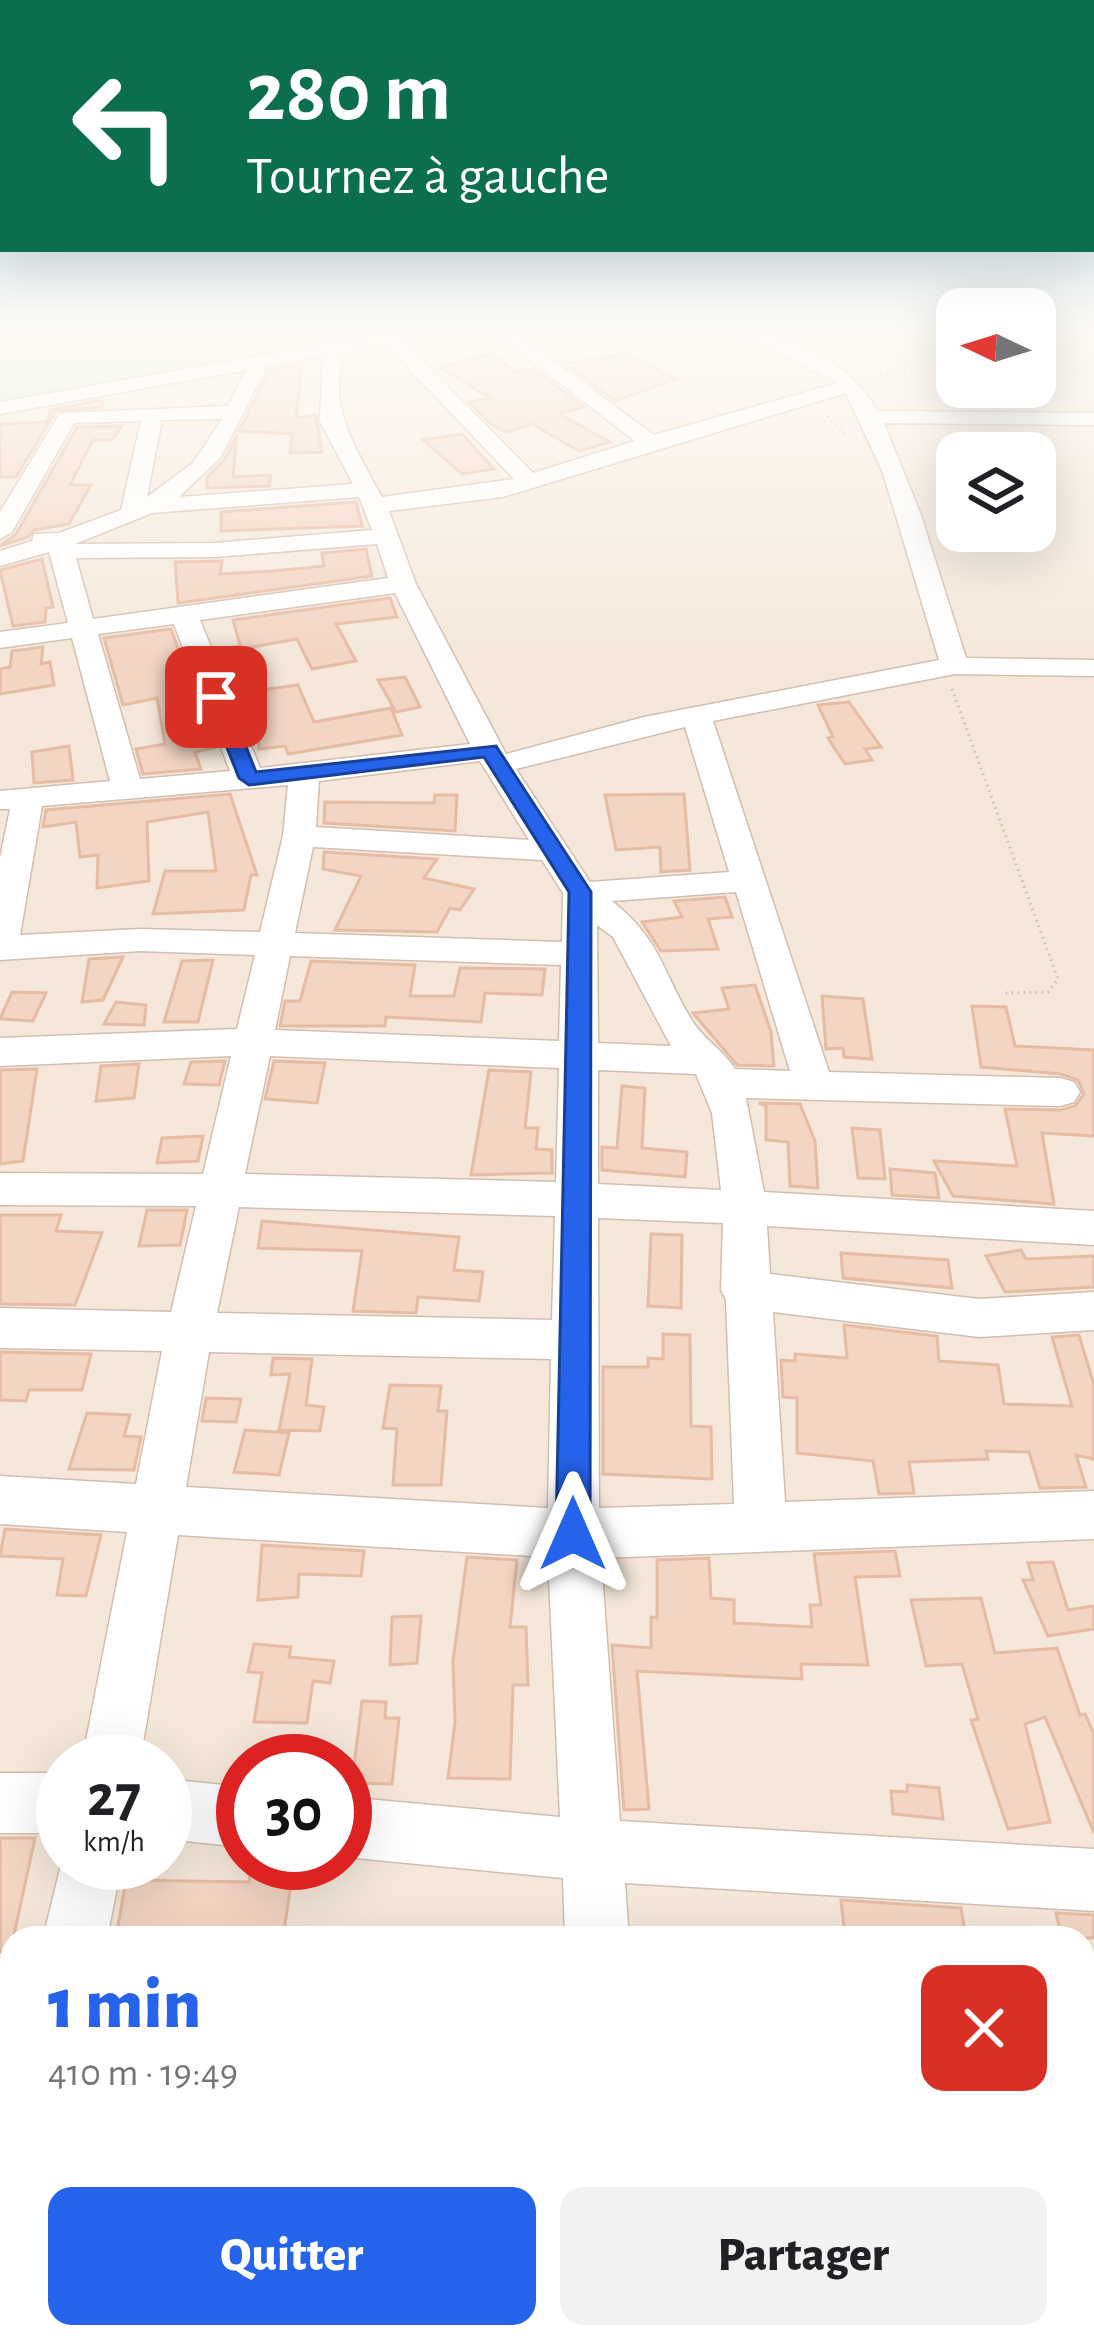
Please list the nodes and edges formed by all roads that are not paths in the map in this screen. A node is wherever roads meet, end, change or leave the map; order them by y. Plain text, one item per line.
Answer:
1 (54, 443) edge
2 (148, 443) edge
3 (217, 443) edge
4 (342, 443) edge
5 (491, 443) edge
6 (651, 443) edge
7 (879, 443) edge
8 (530, 482) junction
9 (138, 508) junction
10 (376, 510) junction
11 (60, 545) junction
12 (1, 546) edge
13 (403, 584) junction
14 (184, 614) junction
15 (83, 629) junction
16 (0, 640) edge
17 (949, 667) junction
18 (1094, 668) edge
19 (697, 717) junction
20 (494, 758) junction
21 (304, 774) junction
22 (249, 778) junction
23 (128, 790) junction
24 (14, 798) edge
25 (299, 836) junction
26 (554, 851) junction
27 (749, 881) junction
28 (580, 892) junction
29 (271, 944) junction
30 (0, 947) edge
31 (578, 954) junction
32 (252, 1042) junction
33 (0, 1052) edge
34 (575, 1057) junction
35 (714, 1072) junction
36 (814, 1085) junction
37 (1060, 1091) dead end
38 (220, 1188) junction
39 (0, 1189) edge
40 (574, 1200) junction
41 (744, 1205) junction
42 (1094, 1228) edge
43 (745, 1291) junction
44 (1094, 1311) edge
45 (0, 1328) edge
46 (189, 1334) junction
47 (574, 1340) junction
48 (0, 1500) edge
49 (159, 1506) junction
50 (1094, 1515) edge
51 (761, 1529) junction
52 (573, 1534) junction
53 (116, 1734) edge
54 (0, 1803) edge
55 (36, 1803) edge
56 (372, 1829) edge
57 (590, 1850) junction
58 (1094, 1880) edge
59 (85, 1890) edge
60 (78, 1926) edge
61 (596, 1926) edge

1 - 12 street
2 - 9 street
3 - 9 street
4 - 10 street
5 - 8 street
6 - 8 street
7 - 17 street
8 - 10 street
9 - 10 street
9 - 11 street
10 - 11 street
10 - 13 street
11 - 12 street
11 - 15 street
13 - 14 street
13 - 20 street
14 - 15 street
14 - 22 street
15 - 16 street
15 - 23 street
17 - 18 street
17 - 19 street
19 - 20 street
19 - 27 street
20 - 21 street
20 - 26 street
21 - 22 street
21 - 25 street
22 - 23 street
23 - 24 street
24 - 30 street
25 - 26 street
25 - 29 street
26 - 28 street
27 - 28 street
27 - 36 street
28 - 31 street
28 - 35 street
29 - 30 street
29 - 31 street
29 - 32 street
31 - 34 street
32 - 33 street
32 - 34 street
32 - 38 street
34 - 35 street
34 - 40 street
35 - 36 street
35 - 41 street
36 - 37 street
38 - 39 street
38 - 40 street
38 - 46 street
40 - 41 street
40 - 47 street
41 - 42 street
41 - 43 street
43 - 44 street
43 - 51 street
45 - 46 street
46 - 47 street
46 - 49 street
47 - 52 street
48 - 49 street
49 - 52 street
49 - 53 street
50 - 51 street
51 - 52 street
52 - 57 street
54 - 55 street
56 - 57 street
57 - 58 street
57 - 61 street
59 - 60 street

